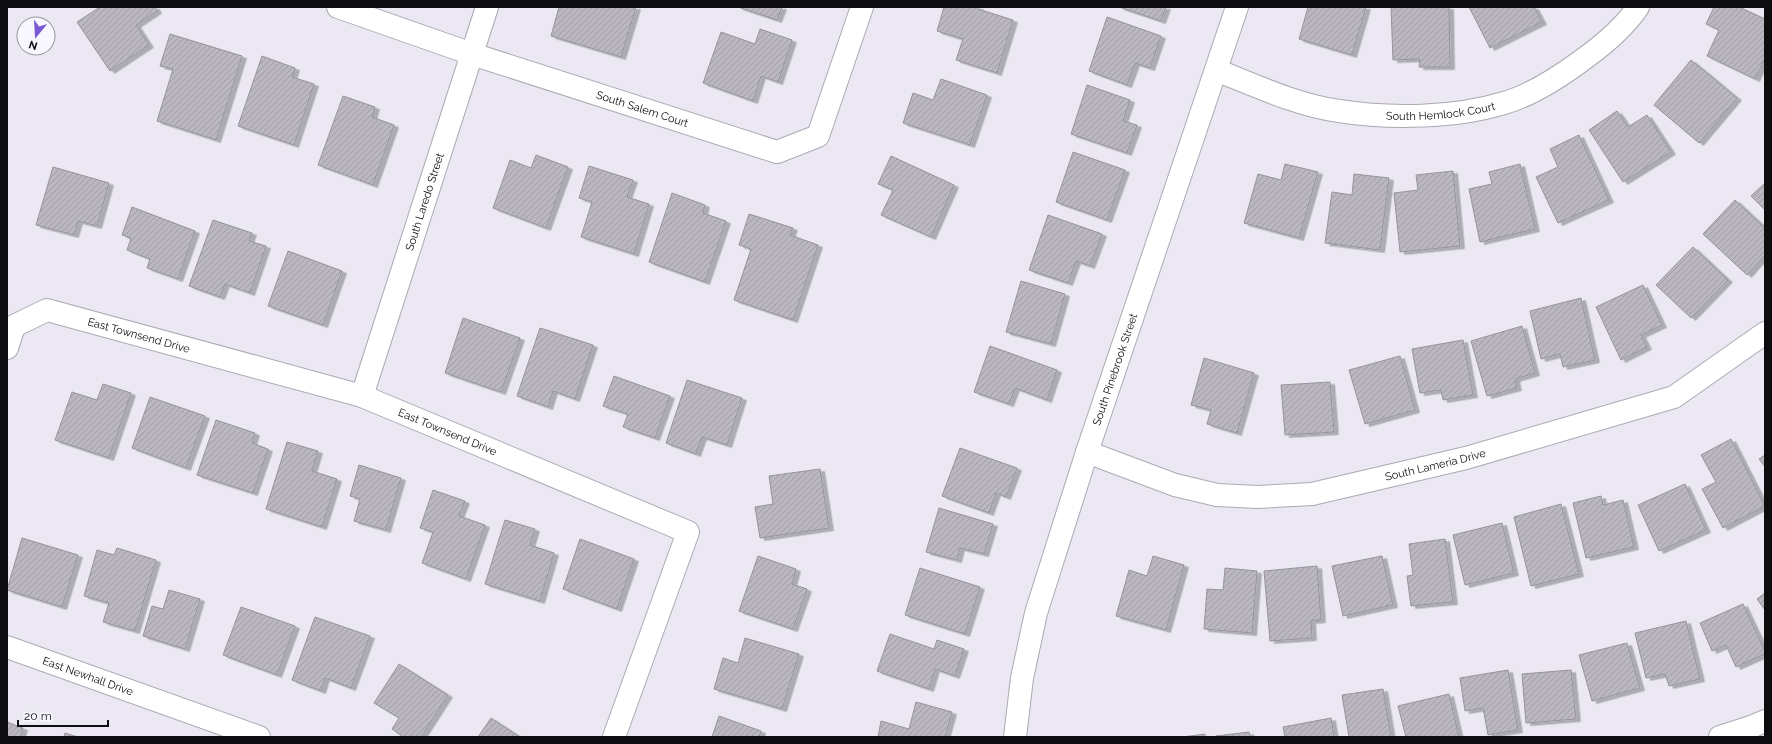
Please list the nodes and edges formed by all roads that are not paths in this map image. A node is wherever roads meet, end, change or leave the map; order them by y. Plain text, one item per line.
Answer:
1 (338, 7) edge
2 (487, 7) edge
3 (862, 7) edge
4 (1237, 7) edge
5 (1638, 7) edge
6 (472, 54) junction
7 (1216, 70) junction
8 (1765, 333) edge
9 (7, 348) edge
10 (362, 396) junction
11 (1087, 452) junction
12 (7, 648) edge
13 (1765, 721) edge
14 (259, 737) edge
15 (614, 737) edge
16 (1015, 737) edge
17 (1720, 737) edge

1 - 6 street, South Salem Court
2 - 6 street, South Laredo Street
3 - 6 street, South Salem Court
4 - 7 street, South Pinebrook Street
5 - 7 street, South Hemlock Court
6 - 10 street, South Laredo Street
7 - 11 street, South Pinebrook Street
8 - 11 street, South Lameria Drive
9 - 10 street, East Townsend Drive
10 - 15 street, East Townsend Drive
11 - 16 street, South Pinebrook Street
12 - 14 street, East Newhall Drive
13 - 17 street

